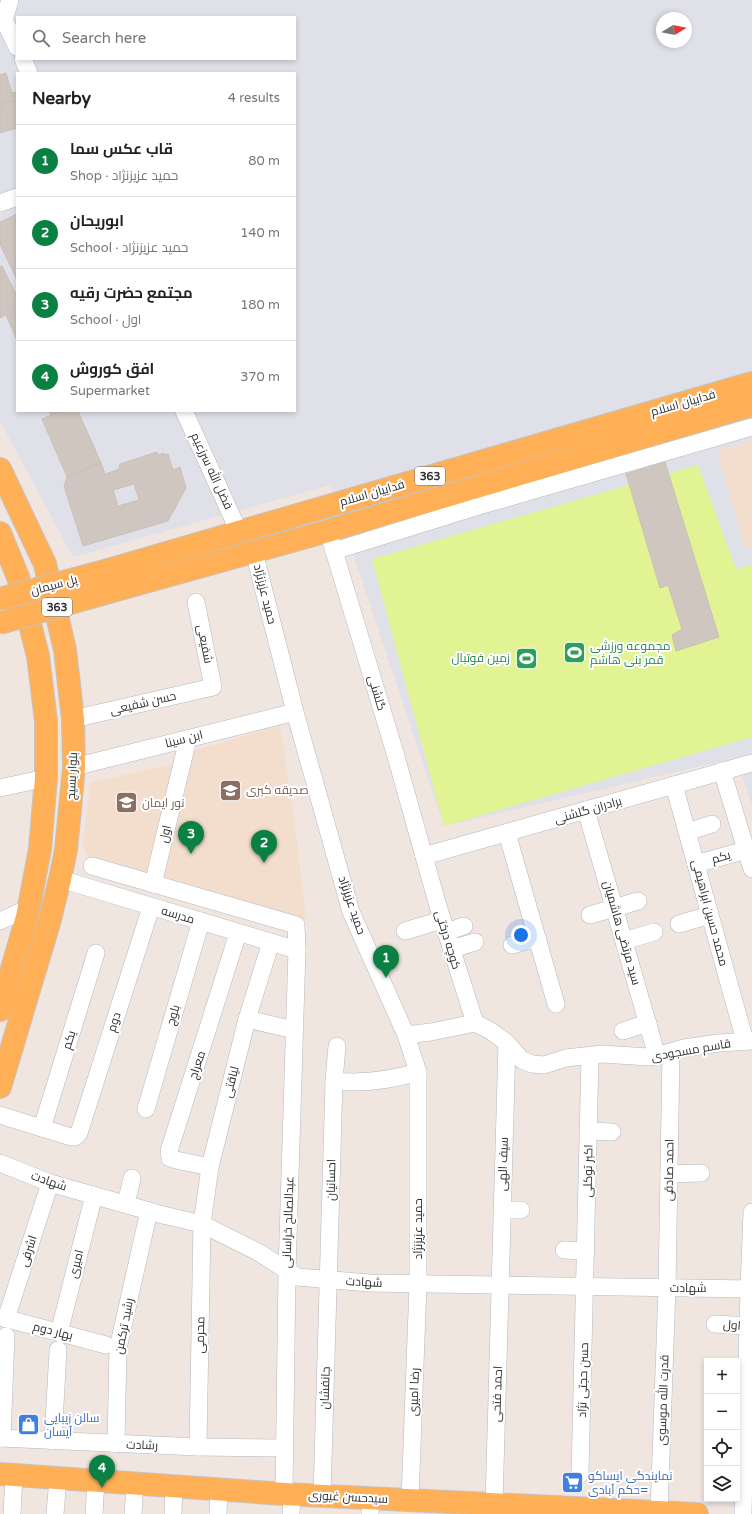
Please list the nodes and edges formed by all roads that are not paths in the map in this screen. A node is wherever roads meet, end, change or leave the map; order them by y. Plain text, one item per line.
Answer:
1 (10, 0) edge
2 (2, 15) edge
3 (10, 45) edge
4 (22, 60) edge
5 (28, 72) edge
6 (16, 197) edge
7 (0, 203) edge
8 (752, 383) edge
9 (752, 405) edge
10 (184, 412) edge
11 (752, 427) edge
12 (0, 468) edge
13 (240, 532) junction
14 (0, 533) edge
15 (331, 541) junction
16 (254, 552) junction
17 (108, 570) joint
18 (113, 591) joint
19 (0, 599) edge
20 (196, 602) dead end
21 (0, 623) edge
22 (213, 686) joint
23 (295, 712) junction
24 (73, 719) junction
25 (188, 739) junction
26 (752, 763) edge
27 (74, 767) junction
28 (722, 771) junction
29 (46, 778) junction
30 (674, 785) junction
31 (0, 788) edge
32 (586, 810) junction
33 (712, 824) dead end
34 (687, 832) junction
35 (507, 833) junction
36 (746, 850) junction
37 (424, 856) junction
38 (696, 864) junction
39 (92, 866) dead end
40 (752, 869) edge
41 (60, 879) junction
42 (153, 884) junction
43 (638, 901) dead end
44 (151, 907) junction
45 (29, 908) junction
46 (615, 908) junction
47 (590, 915) dead end
48 (710, 915) junction
49 (0, 921) edge
50 (201, 921) junction
51 (679, 924) dead end
52 (444, 926) junction
53 (464, 926) dead end
54 (404, 931) dead end
55 (654, 932) dead end
56 (238, 933) junction
57 (537, 938) junction
58 (624, 940) junction
59 (271, 942) junction
60 (475, 942) dead end
61 (512, 945) dead end
62 (451, 949) junction
63 (297, 950) junction
64 (96, 953) dead end
65 (556, 1004) dead end
66 (0, 1010) edge
67 (247, 1019) junction
68 (475, 1023) junction
69 (648, 1023) junction
70 (294, 1030) junction
71 (623, 1031) dead end
72 (406, 1035) junction
73 (749, 1041) edge
74 (507, 1043) junction
75 (337, 1046) dead end
76 (664, 1054) junction
77 (590, 1056) junction
78 (418, 1072) junction
79 (334, 1081) junction
80 (0, 1087) edge
81 (146, 1109) dead end
82 (0, 1115) edge
83 (42, 1128) junction
84 (589, 1131) junction
85 (612, 1132) dead end
86 (0, 1163) edge
87 (210, 1167) junction
88 (701, 1173) dead end
89 (669, 1174) junction
90 (132, 1178) dead end
91 (50, 1183) junction
92 (94, 1195) junction
93 (126, 1204) junction
94 (502, 1210) junction
95 (521, 1210) dead end
96 (149, 1211) junction
97 (752, 1212) edge
98 (202, 1224) junction
99 (564, 1250) dead end
100 (586, 1251) junction
101 (287, 1271) junction
102 (329, 1280) junction
103 (418, 1284) junction
104 (500, 1285) junction
105 (585, 1287) junction
106 (667, 1288) junction
107 (750, 1288) edge
108 (3, 1318) edge
109 (715, 1324) dead end
110 (748, 1326) junction
111 (59, 1333) junction
112 (6, 1336) dead end
113 (106, 1345) dead end
114 (58, 1350) dead end
115 (1, 1438) edge
116 (53, 1441) junction
117 (116, 1444) junction
118 (198, 1447) junction
119 (284, 1448) junction
120 (580, 1474) dead end
121 (7, 1475) edge
122 (58, 1478) junction
123 (96, 1481) junction
124 (135, 1484) junction
125 (174, 1486) junction
126 (219, 1490) junction
127 (322, 1496) junction
128 (410, 1500) junction
129 (289, 1501) edge
130 (371, 1506) edge
131 (481, 1507) edge
132 (568, 1511) edge
133 (654, 1513) edge
134 (12, 1514) edge
135 (55, 1514) edge
136 (94, 1514) edge
137 (133, 1514) edge
138 (173, 1514) edge
139 (218, 1514) edge
140 (697, 1514) edge
141 (743, 1514) edge

1 - 2 street
2 - 3 street
4 - 5 street
6 - 7 street
8 - 13 main road, فداییان اسلام / 363
9 - 15 main road, فداییان اسلام / 363
10 - 13 street, فضل الله سرزعیم
11 - 15 street
12 - 24 main road, بلوار بسیج
13 - 17 main road, فداییان اسلام / 363
14 - 29 main road
15 - 16 main road, فداییان اسلام / 363
15 - 37 street, گلشنی
16 - 18 main road, فداییان اسلام / 363
16 - 23 street, حمید عزیزنژاد
17 - 19 main road, پل سیمان / 363, bridge
18 - 21 main road, پل سیمان / 363, bridge
20 - 22 street, شفیعی
22 - 24 street, حسن شفیعی
23 - 25 street, ابن سینا
23 - 72 street, حمید عزیزنژاد
24 - 27 main road, بلوار بسیج
25 - 27 street, ابن سینا
25 - 42 street, اول
26 - 28 street, برادران گلشنی
27 - 41 main road, بلوار بسیج
28 - 30 street, برادران گلشنی
28 - 36 street
29 - 31 street
29 - 45 main road
30 - 32 street, برادران گلشنی
30 - 34 street, محمد حسین ابراهیمی
32 - 35 street, برادران گلشنی
32 - 46 street, سید مرتضی هاشمیان
33 - 34 street
34 - 38 street, محمد حسین ابراهیمی
35 - 37 street, برادران گلشنی
35 - 57 street
36 - 38 street, یکم
36 - 40 street
37 - 52 street, کوچه درختی
38 - 48 street, محمد حسین ابراهیمی
39 - 42 street
41 - 44 street, مدرسه
41 - 80 main road, بلوار بسیج
42 - 63 street, عبدالصالح خراسانی
43 - 46 street
44 - 50 street, مدرسه
44 - 83 street, دوم
45 - 49 street
45 - 66 main road
46 - 47 street
46 - 58 street, سید مرتضی هاشمیان
48 - 51 street
48 - 73 street, محمد حسین ابراهیمی
50 - 56 street, مدرسه
50 - 81 street, بلوچ
52 - 53 street
52 - 54 street
52 - 62 street, کوچه درختی
55 - 58 street
56 - 59 street, مدرسه
56 - 87 street, معراج
57 - 61 street
57 - 65 street
58 - 69 street, سید مرتضی هاشمیان
59 - 63 street, مدرسه
59 - 67 street, لیاقتی
60 - 62 street
62 - 68 street, کوچه درختی
63 - 70 street, عبدالصالح خراسانی
64 - 83 street, یکم
67 - 70 street
67 - 87 street, لیاقتی
68 - 72 street
68 - 74 street, قاسم مسجودی
69 - 71 street
69 - 76 street, سید مرتضی هاشمیان
70 - 101 street, عبدالصالح خراسانی
72 - 78 street, حمید عزیزنژاد
73 - 76 street, قاسم مسجودی
74 - 77 street, قاسم مسجودی
74 - 94 street, سیف الهی
75 - 79 street, احسانیان
76 - 77 street, قاسم مسجودی
76 - 89 street, احمد صادقی
77 - 84 street, اکبر توکلی
78 - 79 street
78 - 103 street, حمید عزیزنژاد
79 - 102 street, احسانیان
82 - 83 street
84 - 85 street
84 - 100 street, اکبر توکلی
86 - 91 street, شهادت
87 - 98 street, لیاقتی
88 - 89 street
89 - 106 street, احمد صادقی
90 - 93 street
91 - 92 street, شهادت
91 - 108 street, اشرفی
92 - 93 street, شهادت
92 - 111 street, امیری
93 - 96 street, شهادت
94 - 95 street
94 - 104 street, سیف الهی
96 - 98 street, شهادت
96 - 117 street, رشید ترکمن
97 - 107 street
98 - 101 street, شهادت
98 - 118 street, محرمی
99 - 100 street
100 - 105 street, اکبر توکلی
101 - 102 street, شهادت
101 - 119 street, عبدالصالح خراسانی
102 - 103 street, شهادت
102 - 127 street, جانفشان
103 - 104 street, شهادت
103 - 128 street, رضا امیری
104 - 105 street, شهادت
104 - 131 street, احمد فتحی
105 - 106 street, شهادت
105 - 120 street, حسن حجتی نژاد
106 - 107 street, شهادت
106 - 133 street, قدرت الله موسوی
107 - 110 street
108 - 111 street, بهار دوم
109 - 110 street, اول
110 - 141 street
111 - 113 street, بهار دوم
112 - 115 street
114 - 116 street
115 - 116 street, رشادت
116 - 117 street, رشادت
117 - 118 street, رشادت
118 - 119 street, رشادت
119 - 129 street, عبدالصالح خراسانی
121 - 122 main road, سیدحسن غیوری
121 - 134 street
122 - 123 main road, سیدحسن غیوری
122 - 135 street
123 - 124 main road, سیدحسن غیوری
123 - 136 street
124 - 125 main road, سیدحسن غیوری
124 - 137 street
125 - 126 main road, سیدحسن غیوری
125 - 138 street
126 - 129 main road, سیدحسن غیوری
126 - 139 street
127 - 129 main road, سیدحسن غیوری
127 - 130 main road, سیدحسن غیوری
128 - 130 main road, سیدحسن غیوری
128 - 131 main road, سیدحسن غیوری
131 - 132 main road, سیدحسن غیوری
132 - 133 main road, سیدحسن غیوری
133 - 140 main road, سیدحسن غیوری

